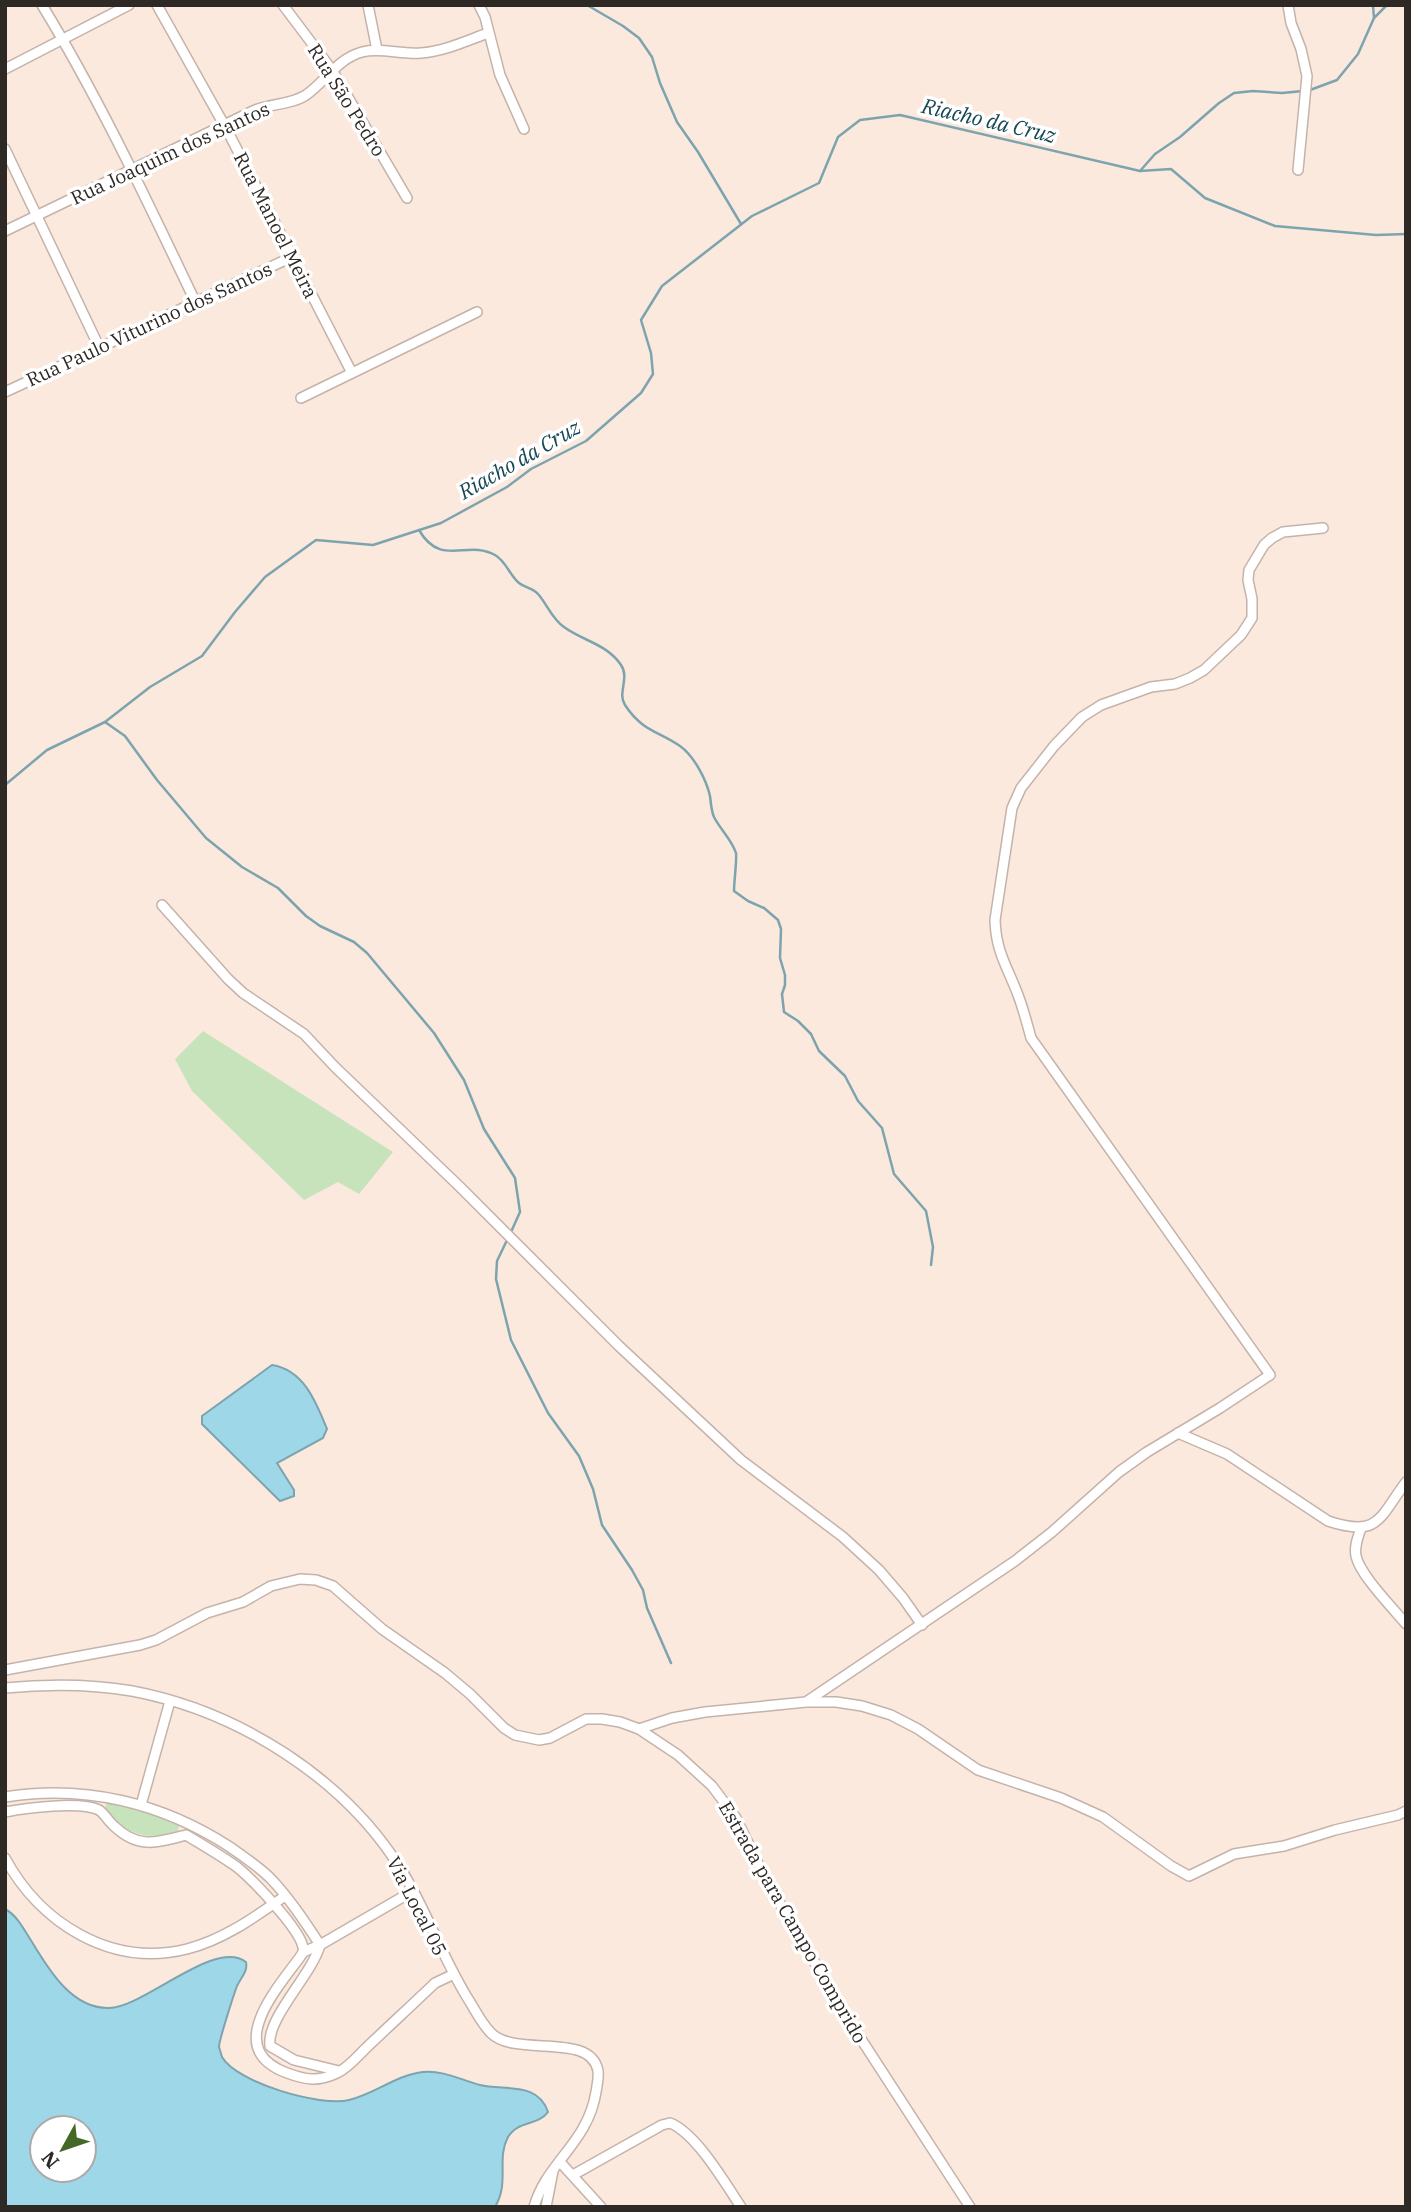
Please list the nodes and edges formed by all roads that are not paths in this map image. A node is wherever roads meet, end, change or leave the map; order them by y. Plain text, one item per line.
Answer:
1 (42, 5) edge
2 (128, 5) edge
3 (158, 5) edge
4 (283, 5) edge
5 (368, 5) edge
6 (479, 5) edge
7 (1288, 5) edge
8 (488, 33) junction
9 (62, 39) junction
10 (377, 50) junction
11 (5, 69) edge
12 (332, 70) junction
13 (223, 125) junction
14 (524, 129) dead end
15 (5, 149) edge
16 (131, 169) junction
17 (1298, 170) dead end
18 (407, 198) dead end
19 (38, 216) junction
20 (5, 232) edge
21 (292, 257) junction
22 (195, 301) junction
23 (477, 312) dead end
24 (100, 349) junction
25 (352, 373) junction
26 (5, 391) edge
27 (301, 398) dead end
28 (1323, 528) dead end
29 (162, 905) dead end
30 (1178, 1433) junction
31 (1406, 1482) edge
32 (1361, 1528) junction
33 (1406, 1624) edge
34 (922, 1625) junction
35 (5, 1670) edge
36 (5, 1688) edge
37 (170, 1701) junction
38 (806, 1702) junction
39 (639, 1729) junction
40 (102, 1795) junction
41 (5, 1797) edge
42 (141, 1805) junction
43 (99, 1811) junction
44 (1406, 1811) edge
45 (5, 1812) edge
46 (190, 1825) junction
47 (186, 1835) junction
48 (5, 1858) edge
49 (413, 1891) junction
50 (285, 1896) junction
51 (273, 1904) junction
52 (320, 1945) junction
53 (303, 1952) junction
54 (452, 1975) junction
55 (255, 2036) junction
56 (270, 2038) junction
57 (341, 2072) junction
58 (560, 2162) junction
59 (553, 2171) junction
60 (573, 2175) junction
61 (534, 2207) edge
62 (546, 2207) edge
63 (601, 2207) edge
64 (741, 2207) edge
65 (970, 2207) edge

1 - 9 street
2 - 9 street
3 - 13 street, Rua Manoel Meira
4 - 12 street, Rua São Pedro
5 - 10 street
6 - 8 street
7 - 17 street
8 - 10 street, Rua Joaquim dos Santos
8 - 14 street
9 - 11 street
9 - 16 street
10 - 12 street, Rua Joaquim dos Santos
12 - 13 street, Rua Joaquim dos Santos
12 - 18 street, Rua São Pedro
13 - 16 street, Rua Joaquim dos Santos
13 - 21 street, Rua Manoel Meira
15 - 19 street
16 - 19 street, Rua Joaquim dos Santos
16 - 22 street
19 - 20 street, Rua Joaquim dos Santos
19 - 24 street
21 - 22 street, Rua Paulo Viturino dos Santos
21 - 25 street, Rua Manoel Meira
22 - 24 street, Rua Paulo Viturino dos Santos
23 - 25 street
24 - 26 street, Rua Paulo Viturino dos Santos
25 - 27 street
28 - 30 street
29 - 34 street
30 - 32 street
30 - 34 street
31 - 32 street
32 - 33 street
34 - 38 street
35 - 39 street, Estrada para Campo Comprido
36 - 37 street, Via Local 05
37 - 42 street
37 - 49 street, Via Local 05
38 - 39 street
38 - 44 street
39 - 65 street, Estrada para Campo Comprido
40 - 41 street
40 - 42 street
40 - 43 street
42 - 46 street
43 - 45 street
43 - 47 street
46 - 47 street
46 - 50 street
47 - 51 street
48 - 51 street
49 - 52 street
49 - 54 street, Via Local 05
50 - 51 street
50 - 52 street
51 - 53 street
52 - 53 street
52 - 56 street
53 - 55 street
54 - 57 street
54 - 58 street, Via Local 05
55 - 56 street
55 - 57 street
56 - 57 street
58 - 59 street
58 - 60 street
59 - 61 street
59 - 62 street
60 - 63 street
60 - 64 street

